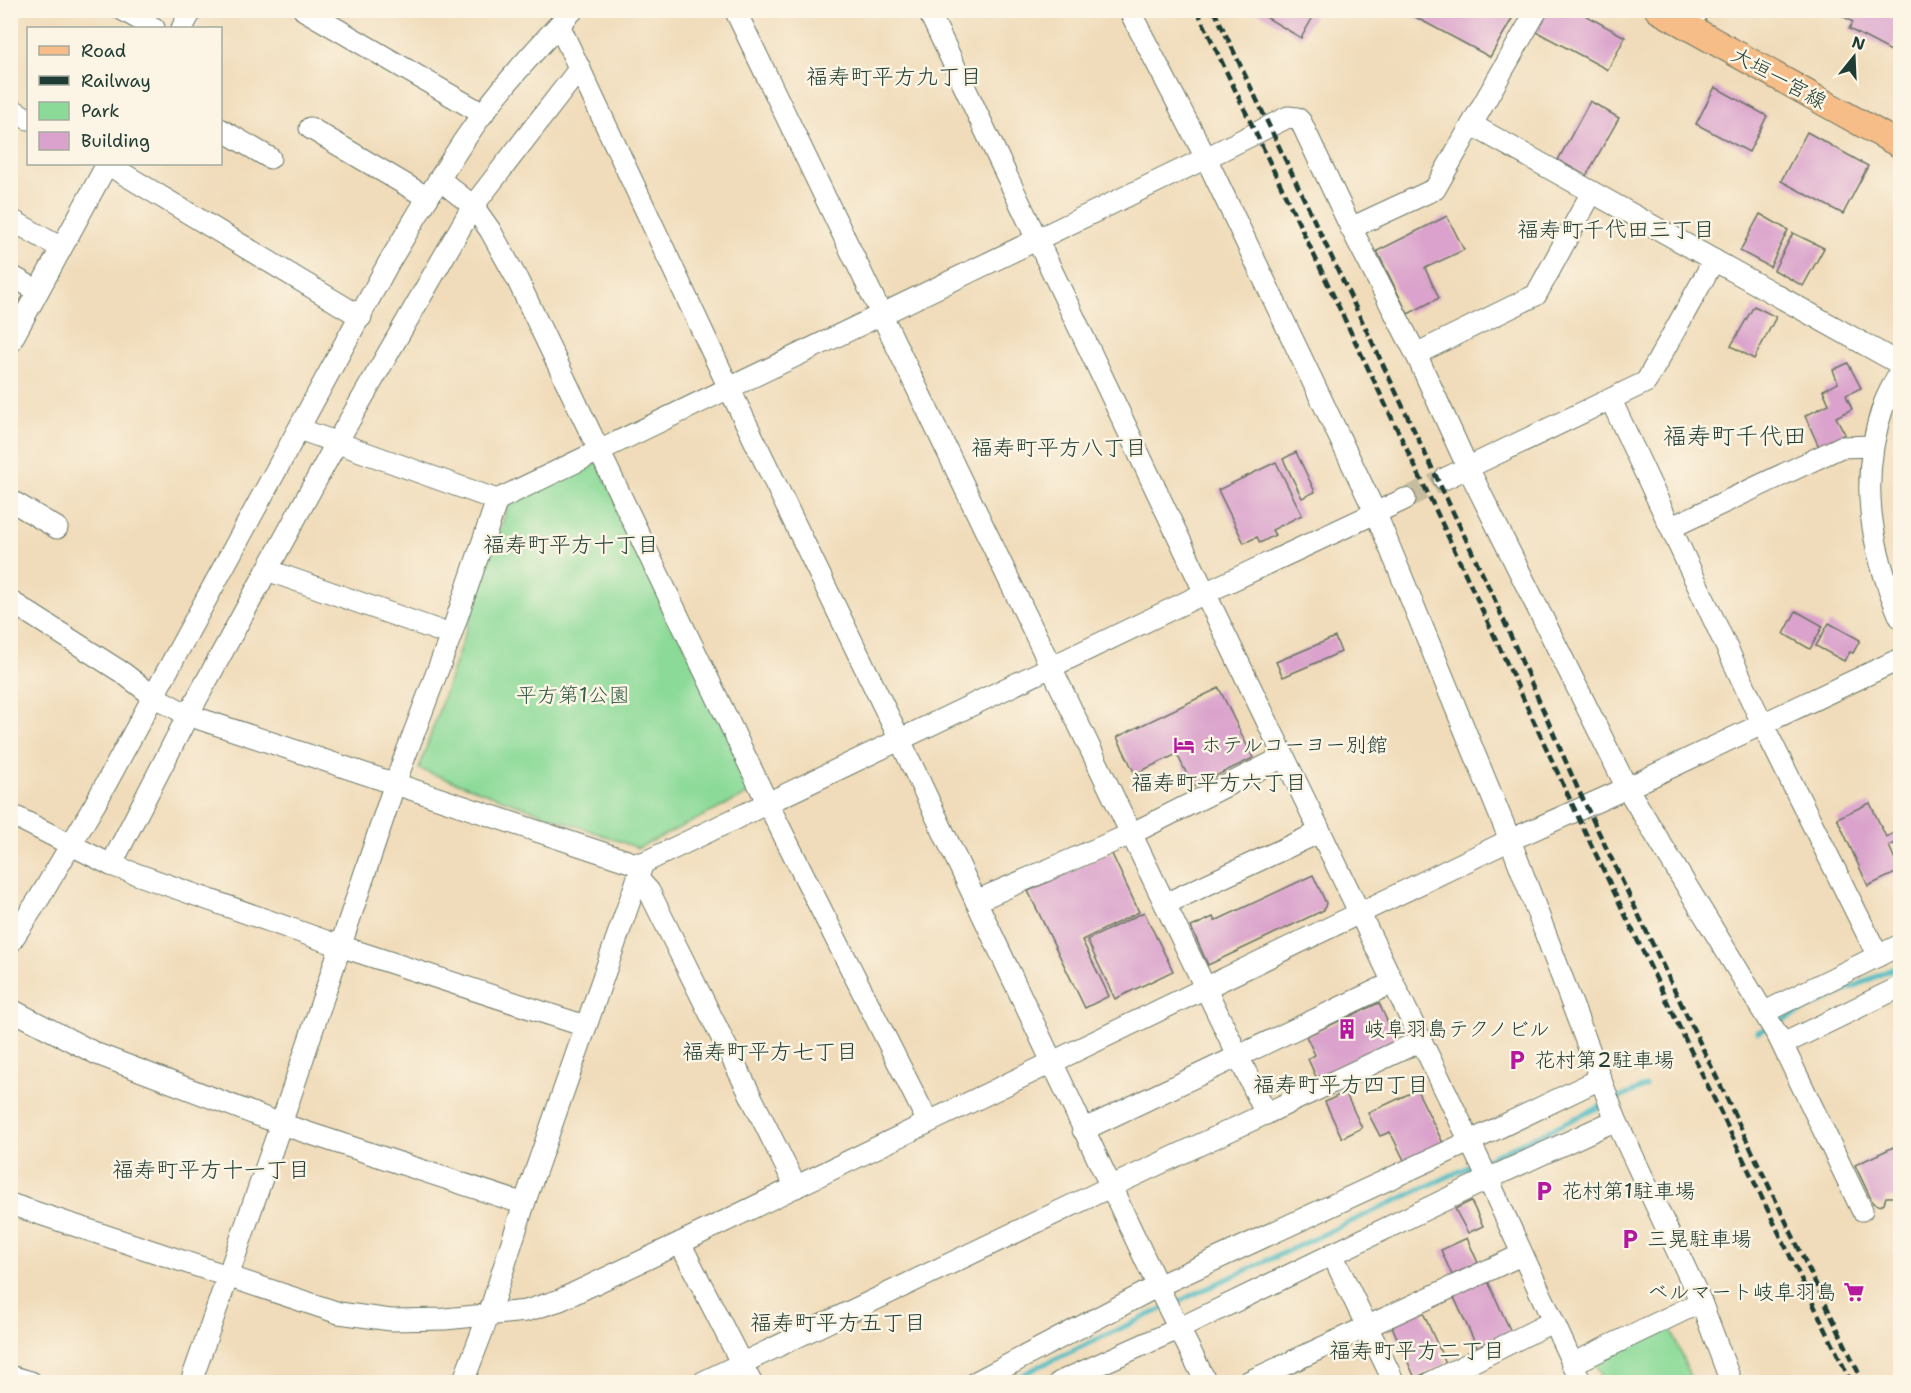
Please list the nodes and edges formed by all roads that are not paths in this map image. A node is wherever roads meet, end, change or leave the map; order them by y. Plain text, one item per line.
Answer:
1 (123, 10) edge
2 (192, 10) edge
3 (304, 10) edge
4 (735, 10) edge
5 (928, 10) edge
6 (1129, 10) edge
7 (1537, 10) edge
8 (1658, 10) edge
9 (566, 18) edge
10 (1693, 19) edge
11 (152, 27) edge
12 (183, 27) edge
13 (580, 68) junction
14 (10, 108) edge
15 (483, 114) junction
16 (27, 118) edge
17 (1472, 126) junction
18 (310, 128) dead end
19 (222, 130) edge
20 (1900, 145) edge
21 (270, 158) dead end
22 (1206, 158) junction
23 (106, 165) edge
24 (109, 165) edge
25 (439, 179) junction
26 (1592, 192) junction
27 (428, 198) junction
28 (474, 206) junction
29 (10, 219) edge
30 (1351, 228) junction
31 (1036, 240) junction
32 (61, 248) junction
33 (1714, 260) junction
34 (10, 275) edge
35 (38, 291) junction
36 (881, 315) junction
37 (361, 317) junction
38 (10, 343) edge
39 (1416, 354) junction
40 (1900, 364) edge
41 (1900, 371) edge
42 (729, 388) junction
43 (1611, 400) junction
44 (299, 429) junction
45 (337, 442) junction
46 (1872, 446) junction
47 (600, 450) junction
48 (1467, 466) junction
49 (1444, 479) tunnel mouth
50 (497, 500) junction
51 (1405, 500) tunnel mouth
52 (10, 501) edge
53 (1376, 514) junction
54 (1672, 527) junction
55 (57, 528) dead end
56 (267, 570) junction
57 (1204, 593) junction
58 (10, 601) edge
59 (1900, 617) edge
60 (451, 635) junction
61 (1900, 659) edge
62 (1051, 667) junction
63 (153, 696) junction
64 (188, 715) junction
65 (1762, 723) junction
66 (900, 740) junction
67 (1283, 757) junction
68 (395, 783) junction
69 (1627, 788) junction
70 (768, 804) junction
71 (10, 814) edge
72 (1320, 832) junction
73 (1131, 834) junction
74 (1510, 840) junction
75 (70, 845) junction
76 (111, 865) junction
77 (641, 871) junction
78 (976, 901) junction
79 (1165, 904) junction
80 (1359, 913) junction
81 (14, 932) edge
82 (1900, 945) edge
83 (340, 946) junction
84 (1878, 956) junction
85 (1392, 983) junction
86 (1900, 987) edge
87 (1205, 988) junction
88 (10, 1009) edge
89 (585, 1026) junction
90 (1774, 1027) junction
91 (1420, 1041) junction
92 (1238, 1056) junction
93 (1052, 1063) junction
94 (1603, 1086) junction
95 (1266, 1114) junction
96 (1615, 1117) junction
97 (928, 1122) junction
98 (281, 1124) junction
99 (1083, 1130) junction
100 (1479, 1162) junction
101 (796, 1186) junction
102 (1110, 1186) junction
103 (10, 1204) edge
104 (524, 1204) junction
105 (1862, 1210) dead end
106 (681, 1243) junction
107 (1332, 1254) junction
108 (1521, 1255) junction
109 (227, 1276) junction
110 (1160, 1291) junction
111 (1701, 1302) junction
112 (489, 1314) junction
113 (1552, 1323) junction
114 (1176, 1324) junction
115 (1367, 1328) junction
116 (1721, 1356) junction
117 (746, 1373) edge
118 (1576, 1373) edge
119 (10, 1376) edge
120 (31, 1383) edge
121 (191, 1383) edge
122 (463, 1383) edge
123 (703, 1383) edge
124 (975, 1383) edge
125 (1060, 1383) edge
126 (1206, 1383) edge
127 (1248, 1383) edge
128 (1395, 1383) edge
129 (1432, 1383) edge
130 (1718, 1383) edge
131 (1731, 1383) edge

1 - 11 street
2 - 12 street
3 - 15 street
4 - 36 street
5 - 31 street
6 - 22 street
7 - 17 street
8 - 10 main road, 大垣一宮線
9 - 13 street
9 - 15 street
10 - 20 main road, 大垣一宮線
13 - 28 street
13 - 42 street
14 - 16 street
15 - 25 street
17 - 26 street
17 - 30 street
18 - 27 street
19 - 21 street
22 - 30 street
22 - 31 street
22 - 53 street
23 - 32 street
24 - 37 street
25 - 27 street
25 - 28 street
26 - 33 street
26 - 39 street
27 - 37 street
28 - 45 street
28 - 47 street
29 - 32 street
30 - 39 street
31 - 36 street
31 - 57 street
32 - 35 street
33 - 40 street
33 - 43 street
34 - 35 street
35 - 38 street
36 - 42 street
36 - 62 street
37 - 44 street
39 - 48 street
41 - 46 street
42 - 47 street
42 - 66 street
43 - 48 street
43 - 54 street
44 - 45 street
44 - 63 street
45 - 50 street
45 - 56 street
46 - 54 street
46 - 59 street
47 - 50 street
47 - 70 street
48 - 49 street
48 - 69 street
50 - 60 street
51 - 53 street
52 - 55 street
53 - 57 street
53 - 74 street
54 - 65 street
56 - 60 street
56 - 64 street
57 - 62 street
57 - 67 street
58 - 63 street
60 - 68 street
61 - 65 street
62 - 66 street
62 - 73 street
63 - 64 street
63 - 75 street
64 - 68 street
64 - 76 street
65 - 69 street
65 - 84 street
66 - 70 street
66 - 78 street
67 - 72 street
67 - 73 street
68 - 77 street
68 - 83 street
69 - 74 street
69 - 90 street
70 - 77 street
70 - 97 street
71 - 75 street
72 - 79 street
72 - 80 street
73 - 78 street
73 - 79 street
74 - 80 street
74 - 94 street
75 - 76 street
75 - 81 street
76 - 83 street
77 - 89 street
77 - 101 street
78 - 93 street
79 - 87 street
80 - 85 street
80 - 87 street
82 - 84 street
83 - 89 street
83 - 98 street
84 - 90 street
85 - 91 street
85 - 92 street
86 - 90 street
87 - 92 street
87 - 93 street
88 - 98 street
89 - 104 street
90 - 105 street
91 - 95 street
91 - 100 street
92 - 95 street
92 - 99 street
93 - 97 street
93 - 99 street
94 - 96 street
94 - 100 street
95 - 102 street
96 - 100 street
96 - 111 street
97 - 101 street
98 - 104 street
98 - 109 street
99 - 102 street
100 - 107 street
100 - 108 street
100 - 110 street
101 - 106 street
102 - 110 street
102 - 117 street
103 - 109 street
104 - 112 street
106 - 112 street
106 - 117 street
107 - 114 street
107 - 115 street
108 - 113 street
108 - 115 street
109 - 112 street
109 - 121 street
110 - 114 street
110 - 124 street
111 - 116 street
111 - 118 street
112 - 122 street
113 - 118 street
113 - 129 street
114 - 125 street
114 - 126 street
115 - 127 street
115 - 128 street
116 - 130 street
116 - 131 street
117 - 123 street
119 - 120 street

